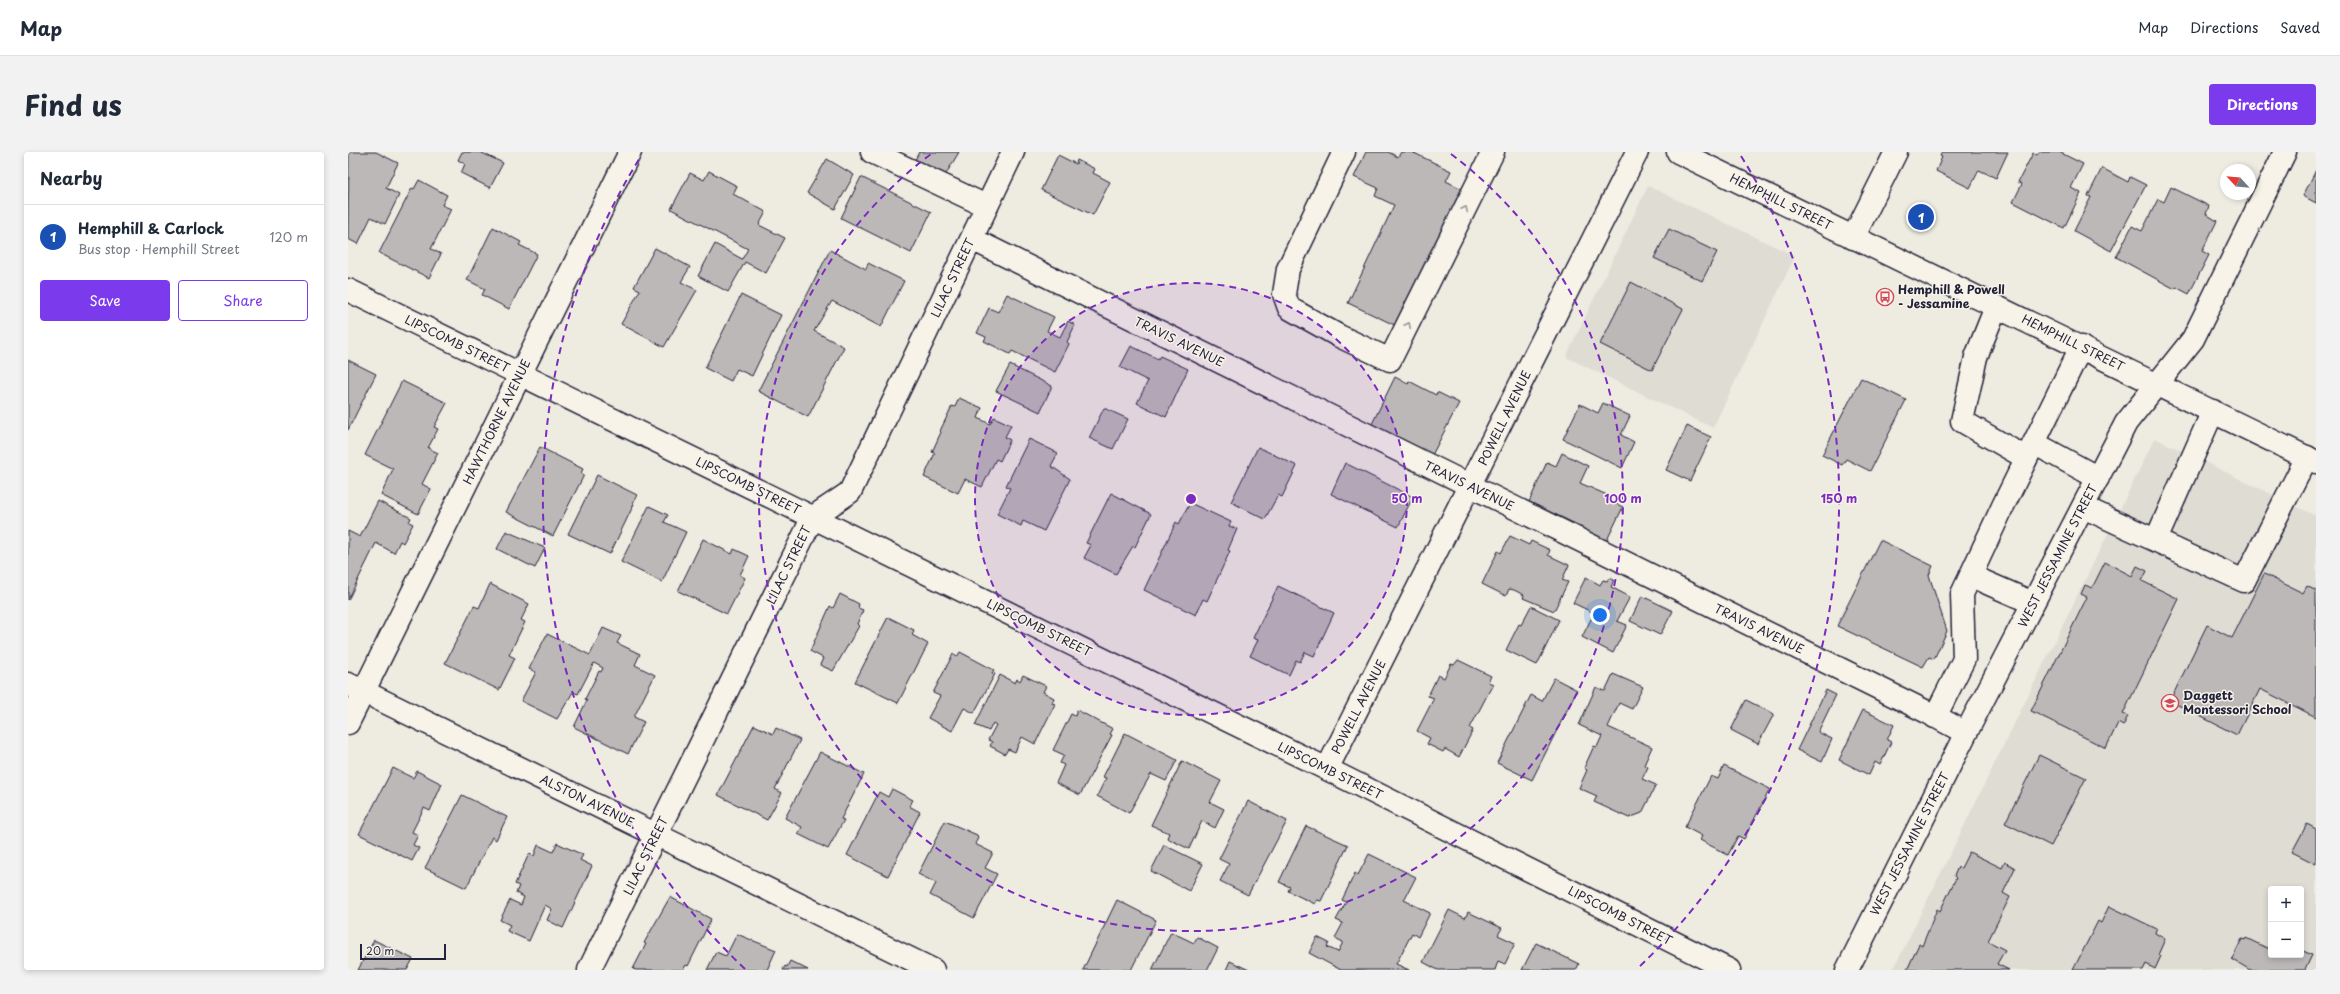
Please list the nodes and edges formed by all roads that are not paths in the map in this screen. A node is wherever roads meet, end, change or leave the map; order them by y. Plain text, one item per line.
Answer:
1 (630, 152) edge
2 (872, 152) edge
3 (1013, 152) edge
4 (1344, 152) edge
5 (1493, 152) edge
6 (1638, 152) edge
7 (1678, 152) edge
8 (1896, 152) edge
9 (2285, 152) edge
10 (986, 206) junction
11 (1853, 238) junction
12 (972, 240) junction
13 (348, 290) edge
14 (1996, 306) junction
15 (2081, 347) junction
16 (520, 375) junction
17 (2157, 384) junction
18 (2213, 412) junction
19 (2030, 451) junction
20 (2312, 460) edge
21 (2098, 478) junction
22 (1471, 487) junction
23 (2083, 507) junction
24 (813, 517) junction
25 (2156, 540) junction
26 (1971, 576) junction
27 (2033, 603) junction
28 (355, 688) edge
29 (1935, 717) junction
30 (348, 723) edge
31 (1966, 733) junction
32 (1328, 769) junction
33 (656, 834) junction
34 (589, 970) edge
35 (934, 970) edge
36 (1729, 970) edge
37 (1847, 970) edge

1 - 16 street, HAWTHORNE AVENUE
2 - 10 street
3 - 10 street, LILAC STREET
4 -> 5 street
6 - 22 street, POWELL AVENUE
7 - 11 street, HEMPHILL STREET
8 - 11 street
9 - 17 street, WEST JESSAMINE STREET
10 - 12 street, LILAC STREET
11 - 14 street, HEMPHILL STREET
12 - 22 street, TRAVIS AVENUE
12 - 24 street, LILAC STREET
13 - 16 street, LIPSCOMB STREET
14 - 15 street, HEMPHILL STREET
14 - 19 street
15 - 17 street, HEMPHILL STREET
15 - 19 street
16 - 24 street, LIPSCOMB STREET
16 - 28 street, HAWTHORNE AVENUE
17 - 18 street, HEMPHILL STREET
17 - 21 street, WEST JESSAMINE STREET
18 - 20 street, HEMPHILL STREET
18 - 25 street
19 - 21 street
19 - 26 street
20 - 25 street
21 - 23 street, WEST JESSAMINE STREET
22 - 29 street, TRAVIS AVENUE
22 - 32 street, POWELL AVENUE
23 - 25 street
23 - 27 street, WEST JESSAMINE STREET
24 - 32 street, LIPSCOMB STREET
24 - 33 street, LILAC STREET
26 - 27 street
26 - 29 street
27 - 31 street, WEST JESSAMINE STREET
28 - 30 street, HAWTHORNE AVENUE
28 - 33 street, ALSTON AVENUE
29 - 31 street, TRAVIS AVENUE
31 - 37 street, WEST JESSAMINE STREET
32 - 36 street, LIPSCOMB STREET
33 - 34 street, LILAC STREET
33 - 35 street, ALSTON AVENUE

